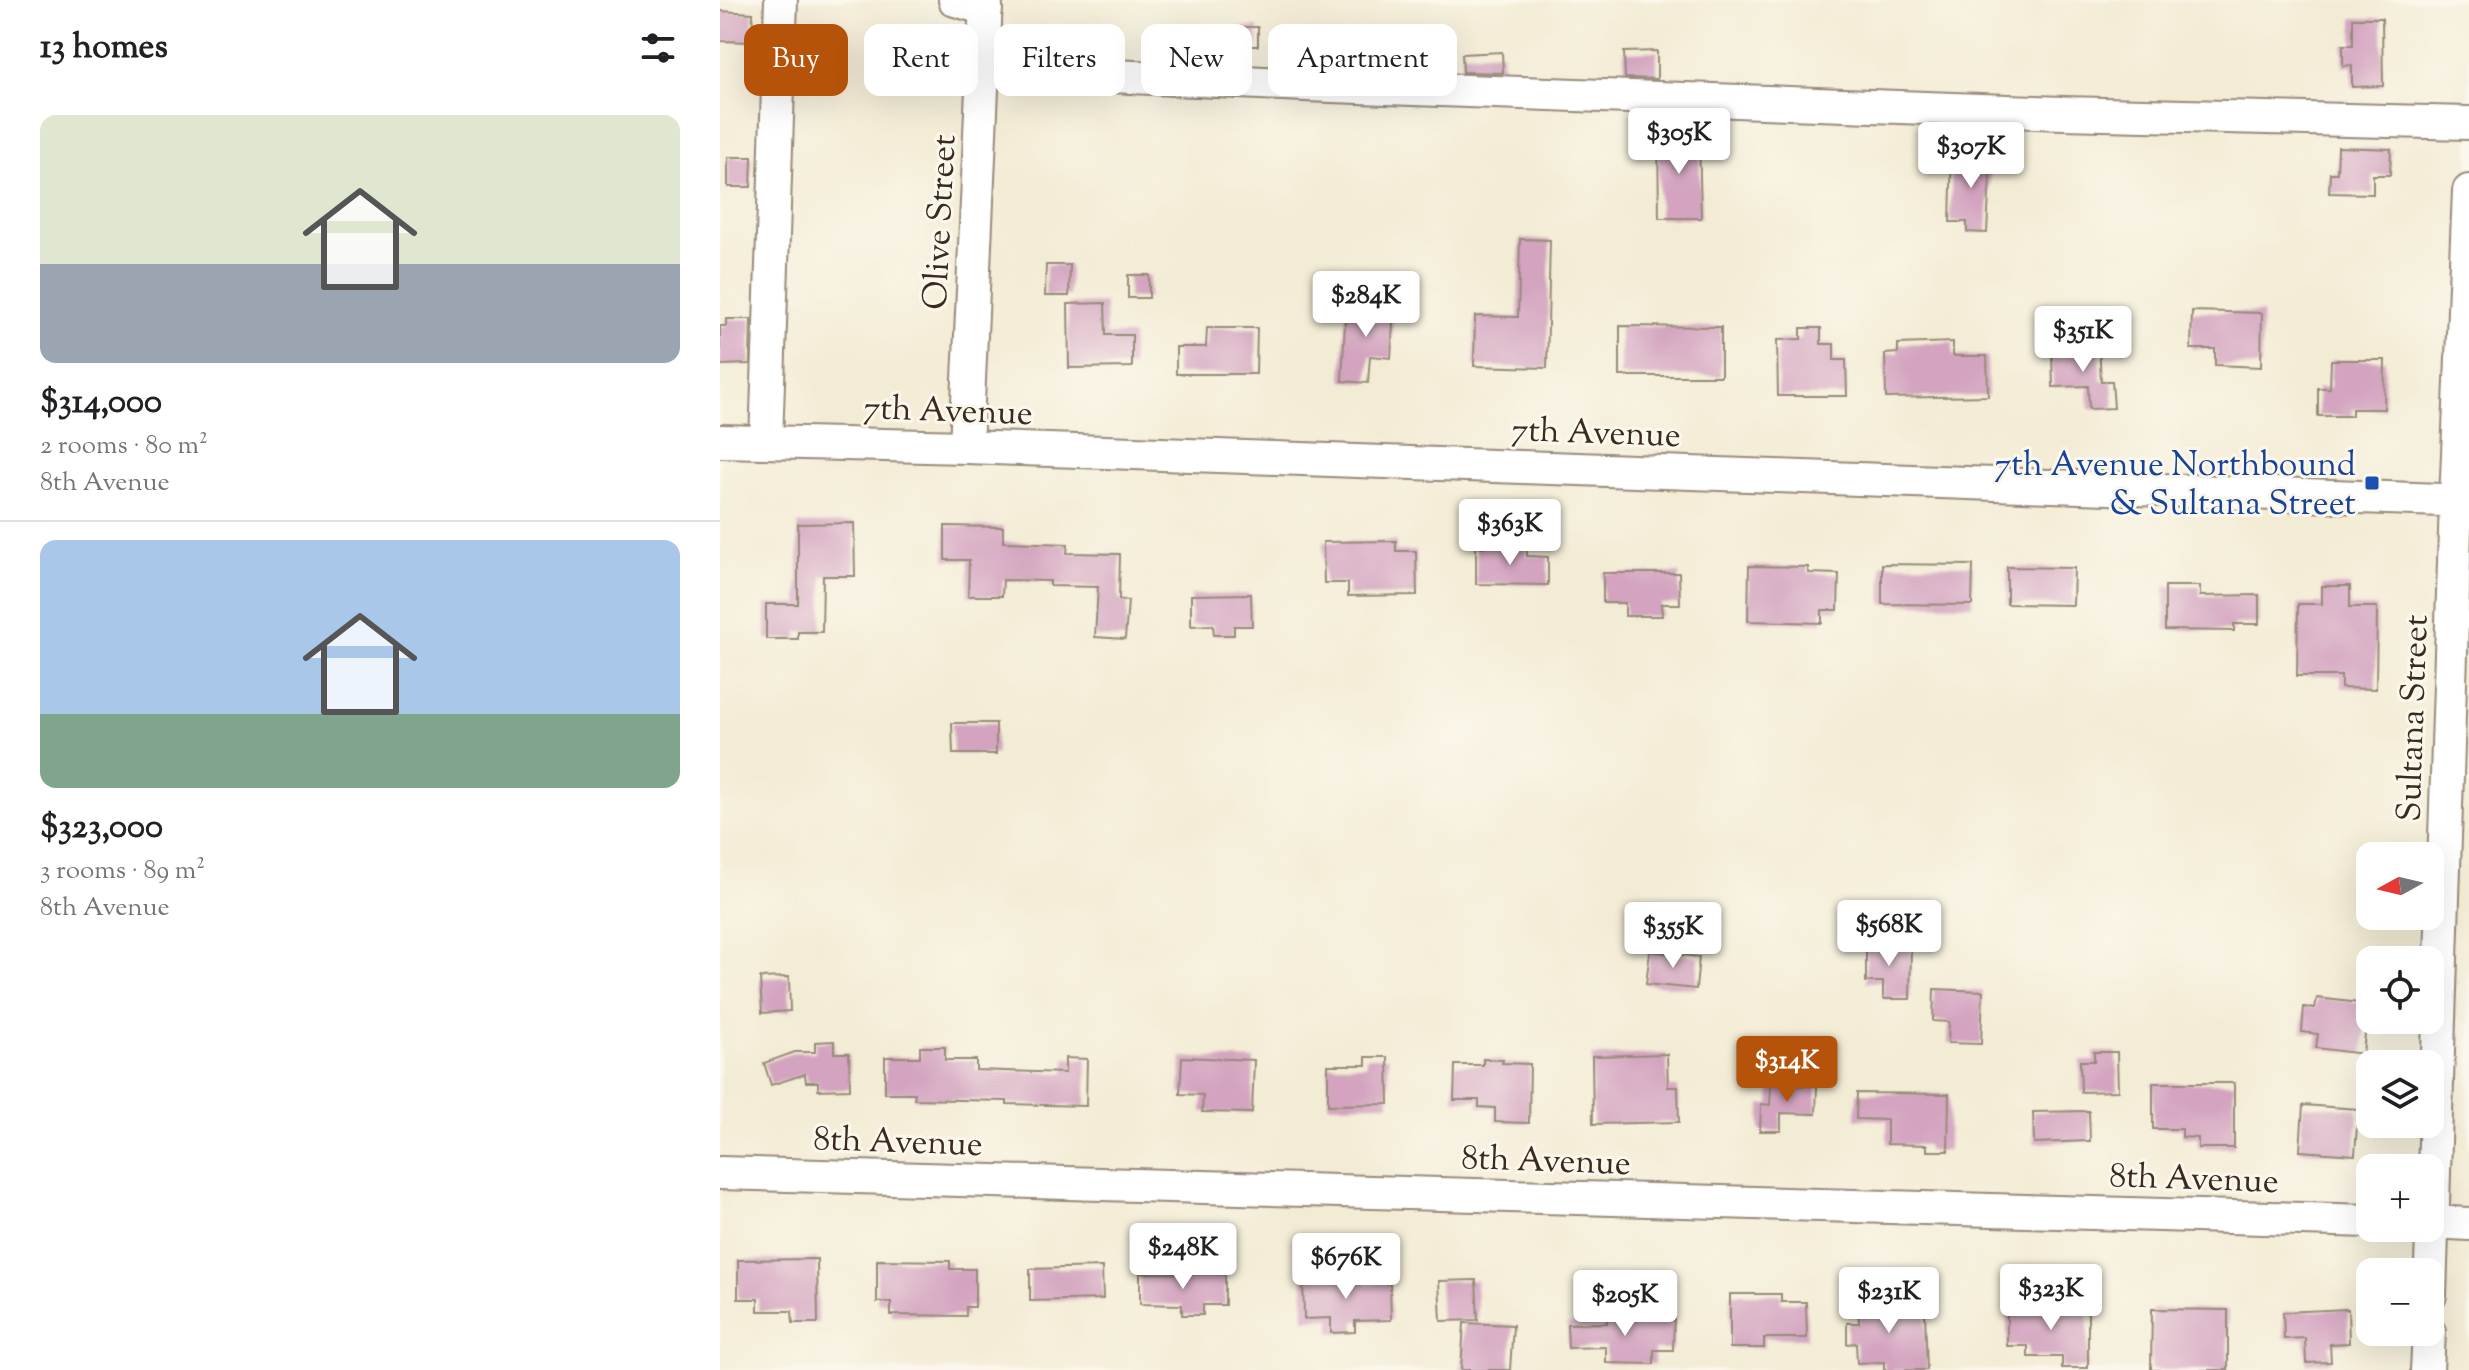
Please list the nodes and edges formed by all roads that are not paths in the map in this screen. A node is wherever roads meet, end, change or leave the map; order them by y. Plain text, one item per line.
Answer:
1 (781, 0) edge
2 (955, 0) edge
3 (986, 4) edge
4 (983, 70) junction
5 (2469, 123) edge
6 (2469, 191) edge
7 (720, 441) edge
8 (766, 442) junction
9 (966, 447) junction
10 (2462, 501) edge
11 (2434, 1154) edge
12 (720, 1173) edge
13 (2356, 1221) edge
14 (2444, 1223) edge
15 (2469, 1224) edge
16 (2428, 1346) edge
17 (2427, 1370) edge

1 - 8 street
2 - 3 street
3 - 4 street, Olive Street
4 - 5 street
4 - 9 street, Olive Street
6 - 10 street, Sultana Street
7 - 8 street, 7th Avenue
8 - 9 street, 7th Avenue
9 - 10 street, 7th Avenue
10 - 11 street, Sultana Street
12 - 13 street, 8th Avenue
14 - 15 street
16 - 17 street

